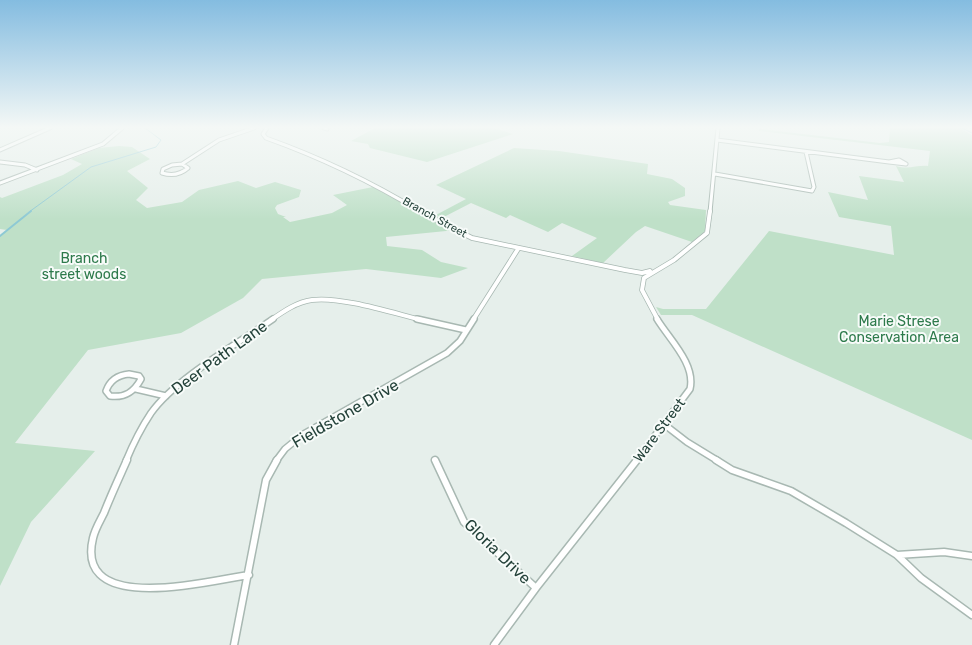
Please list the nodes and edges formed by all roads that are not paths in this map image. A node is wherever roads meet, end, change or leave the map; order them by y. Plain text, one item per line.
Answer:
1 (66, 158) edge
2 (192, 158) edge
3 (321, 158) edge
4 (716, 158) edge
5 (807, 158) edge
6 (857, 158) edge
7 (0, 162) edge
8 (889, 162) junction
9 (182, 164) junction
10 (37, 170) junction
11 (716, 174) junction
12 (0, 183) edge
13 (518, 249) junction
14 (625, 270) junction
15 (654, 271) junction
16 (644, 278) junction
17 (466, 330) junction
18 (136, 389) junction
19 (166, 396) junction
20 (665, 426) junction
21 (435, 460) dead end
22 (897, 555) junction
23 (972, 556) edge
24 (249, 575) junction
25 (536, 588) junction
26 (972, 614) edge
27 (234, 645) edge
28 (494, 645) edge

1 - 10 street
2 - 9 street
3 - 13 street, Branch Street
4 - 11 street
5 - 11 street
6 - 8 street
7 - 10 street
8 - 8 street
9 - 9 street
10 - 12 street
11 - 15 street
13 - 14 street, Branch Street
13 - 17 street, Fieldstone Drive
14 - 15 street, Branch Street
14 - 16 street, Branch Street
15 - 16 street
16 - 20 street, Ware Street
17 - 19 street, Deer Path Lane
17 - 24 street, Fieldstone Drive
18 - 18 street
18 - 19 street
19 - 24 street, Deer Path Lane
20 - 22 street
20 - 25 street, Ware Street
21 - 25 street, Gloria Drive
22 - 23 street
22 - 26 street
24 - 27 street, Fieldstone Drive
25 - 28 street, Ware Street

